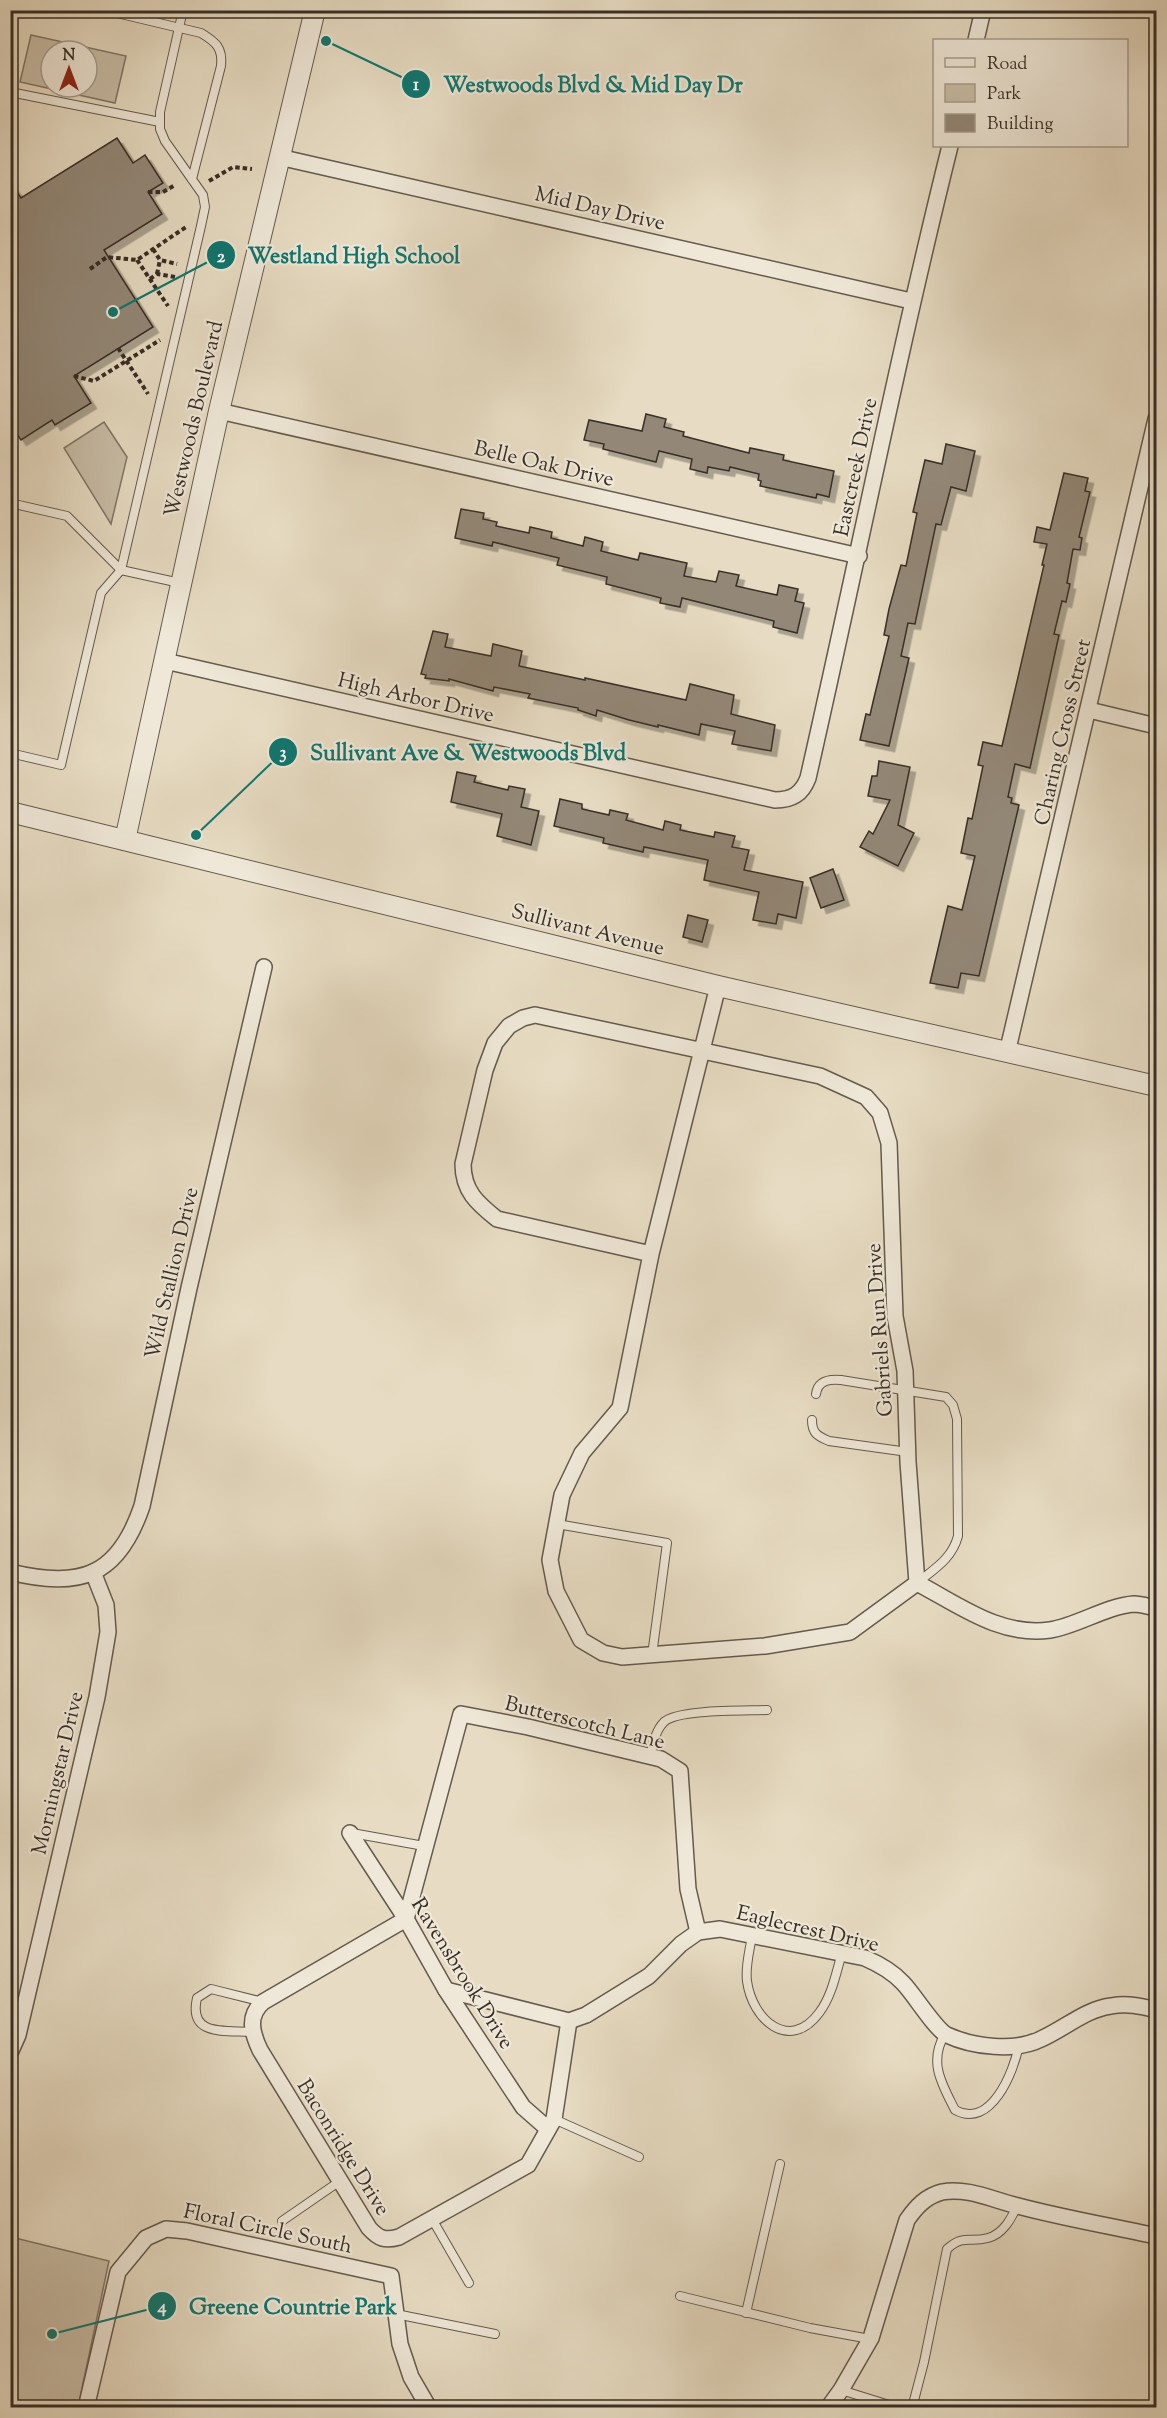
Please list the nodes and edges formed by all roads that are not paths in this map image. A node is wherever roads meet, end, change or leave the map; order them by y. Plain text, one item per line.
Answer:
1 (104, 10) edge
2 (183, 10) edge
3 (315, 10) edge
4 (983, 10) edge
5 (179, 27) junction
6 (976, 39) edge
7 (10, 92) edge
8 (160, 122) junction
9 (950, 147) edge
10 (279, 157) junction
11 (192, 179) junction
12 (911, 301) junction
13 (219, 411) junction
14 (1156, 419) edge
15 (10, 503) edge
16 (859, 556) junction
17 (121, 570) junction
18 (180, 583) junction
19 (165, 661) junction
20 (1089, 710) junction
21 (1156, 726) edge
22 (10, 753) edge
23 (797, 795) joint
24 (10, 812) edge
25 (125, 840) junction
26 (264, 967) dead end
27 (718, 986) junction
28 (701, 1051) junction
29 (1007, 1053) junction
30 (1156, 1086) edge
31 (651, 1254) junction
32 (906, 1391) junction
33 (816, 1394) dead end
34 (812, 1420) dead end
35 (908, 1452) junction
36 (557, 1524) junction
37 (10, 1572) edge
38 (93, 1572) junction
39 (917, 1583) junction
40 (1156, 1608) edge
41 (652, 1655) junction
42 (767, 1710) dead end
43 (650, 1757) junction
44 (350, 1833) joint
45 (424, 1846) junction
46 (406, 1919) junction
47 (698, 1932) junction
48 (752, 1935) junction
49 (842, 1953) junction
50 (446, 1990) junction
51 (263, 2002) junction
52 (1156, 2010) edge
53 (569, 2020) junction
54 (252, 2032) junction
55 (945, 2034) junction
56 (1019, 2045) junction
57 (10, 2053) edge
58 (551, 2124) junction
59 (639, 2157) dead end
60 (780, 2164) dead end
61 (340, 2181) junction
62 (1017, 2206) junction
63 (432, 2219) junction
64 (282, 2221) dead end
65 (1156, 2235) edge
66 (470, 2283) dead end
67 (680, 2296) dead end
68 (746, 2313) junction
69 (396, 2314) junction
70 (495, 2334) dead end
71 (870, 2339) junction
72 (841, 2390) junction
73 (86, 2408) edge
74 (429, 2408) edge
75 (828, 2408) edge
76 (898, 2408) edge
77 (912, 2408) edge

1 - 5 lane
2 - 5 lane
3 - 10 street, Westwoods Boulevard
4 - 6 street
5 - 8 lane
5 - 11 lane
7 - 8 lane
8 - 11 lane
9 - 12 street, Eastcreek Drive
10 - 12 street, Mid Day Drive
10 - 13 street, Westwoods Boulevard
11 - 17 lane
12 - 16 street, Eastcreek Drive
13 - 16 street, Belle Oak Drive
13 - 18 street, Westwoods Boulevard
14 - 20 street, Charing Cross Street
15 - 17 lane
16 - 23 street, Eastcreek Drive
17 - 18 lane
17 - 22 lane
18 - 19 street, Westwoods Boulevard
19 - 23 street, High Arbor Drive
19 - 25 street, Westwoods Boulevard
20 - 21 street
20 - 29 street, Charing Cross Street
24 - 25 street, Sullivant Avenue
25 - 27 street, Sullivant Avenue
26 - 38 street, Wild Stallion Drive
27 - 28 street
27 - 29 street, Sullivant Avenue
28 - 31 street
28 - 31 street, Gabriels Run Drive
28 - 32 street, Gabriels Run Drive
29 - 30 street, Sullivant Avenue
31 - 36 street
32 - 33 lane
32 - 35 street, Gabriels Run Drive
32 - 39 lane
34 - 35 lane
35 - 39 street, Gabriels Run Drive
36 - 41 street
36 - 41 lane
37 - 38 street
38 - 57 street, Morningstar Drive
39 - 40 street
39 - 41 street
42 - 43 lane
43 - 45 street, Butterscotch Lane
43 - 47 street, Butterscotch Lane
44 - 45 lane
44 - 46 street, Ravensbrook Drive
45 - 46 street, Butterscotch Lane
46 - 50 street, Ravensbrook Drive
46 - 51 street
47 - 48 street, Eaglecrest Drive
47 - 53 street
48 - 49 street, Eaglecrest Drive
48 - 49 lane
49 - 55 street, Eaglecrest Drive
50 - 53 street
50 - 58 street, Ravensbrook Drive
51 - 54 street
51 - 54 lane
52 - 56 street
53 - 58 street, Baconridge Drive
54 - 61 street, Baconridge Drive
55 - 56 street
55 - 56 lane
58 - 59 lane
58 - 63 street, Baconridge Drive
60 - 68 lane
61 - 63 street, Baconridge Drive
61 - 64 lane
62 - 65 street
62 - 71 street
62 - 77 lane
63 - 66 lane
67 - 68 lane
68 - 71 lane
69 - 70 lane
69 - 73 street, Floral Circle South
69 - 74 street, Floral Circle South
71 - 72 street
72 - 75 street
72 - 76 lane

